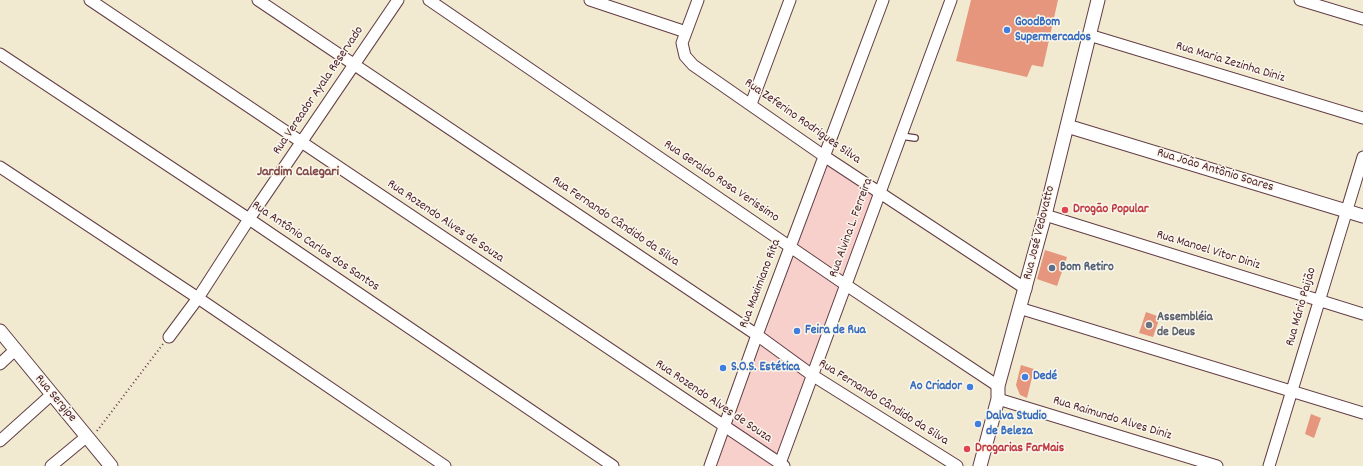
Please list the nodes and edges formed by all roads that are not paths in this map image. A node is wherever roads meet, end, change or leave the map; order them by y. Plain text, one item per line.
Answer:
1 (90, 0) edge
2 (258, 0) edge
3 (398, 0) edge
4 (429, 0) edge
5 (590, 0) edge
6 (698, 0) edge
7 (790, 0) edge
8 (883, 0) edge
9 (951, 0) edge
10 (1098, 0) edge
11 (1300, 0) edge
12 (608, 3) edge
13 (1363, 19) edge
14 (686, 32) junction
15 (1089, 35) junction
16 (0, 54) edge
17 (355, 64) junction
18 (751, 104) junction
19 (1363, 118) edge
20 (1067, 126) junction
21 (900, 136) junction
22 (915, 138) dead end
23 (301, 142) junction
24 (824, 156) junction
25 (1363, 156) edge
26 (0, 167) edge
27 (880, 192) junction
28 (1346, 211) junction
29 (1045, 215) junction
30 (1363, 216) edge
31 (249, 219) junction
32 (791, 247) junction
33 (846, 284) junction
34 (1026, 289) junction
35 (198, 298) junction
36 (1318, 300) junction
37 (1019, 308) junction
38 (1363, 314) edge
39 (0, 331) edge
40 (757, 335) junction
41 (169, 337) road end
42 (15, 350) junction
43 (0, 364) edge
44 (812, 375) junction
45 (998, 392) junction
46 (1292, 392) junction
47 (51, 395) junction
48 (1363, 413) edge
49 (725, 427) junction
50 (88, 439) junction
51 (0, 441) edge
52 (781, 465) edge
53 (51, 466) edge
54 (111, 466) edge
55 (445, 466) edge
56 (613, 466) edge
57 (710, 466) edge
58 (957, 466) edge
59 (980, 466) edge
60 (1217, 466) edge
61 (1269, 466) edge

1 - 23 street, Rua Rozendo Alves de Souza
2 - 17 street, Rua Fernando Cândido da Silva
3 - 17 street, Rua Vereador Ayala Reservado
4 - 32 street, Rua Geraldo Rosa Verissimo
5 - 12 street
6 - 14 street, Rua Zeferino Rodrigues Silva
7 - 18 street
8 - 24 street, Rua Maximiano Rita
9 - 21 street, Rua Alvina L. Ferreira
10 - 15 street, Rua José Vedovatto
11 - 13 street
12 - 14 street
14 - 18 street, Rua Zeferino Rodrigues Silva
15 - 19 street, Rua Maria Zezinha Diniz
15 - 20 street, Rua José Vedovatto
16 - 31 street, Rua Antônio Carlos dos Santos
17 - 23 street, Rua Vereador Ayala Reservado
17 - 40 street, Rua Fernando Cândido da Silva
18 - 24 street, Rua Zeferino Rodrigues Silva
20 - 28 street, Rua João Antônio Soares
20 - 29 street, Rua José Vedovatto
21 - 22 lane
21 - 27 street, Rua Alvina L. Ferreira
23 - 31 street, Rua Vereador Ayala Reservado
23 - 49 street, Rua Rozendo Alves de Souza
24 - 27 street, Rua Zeferino Rodrigues Silva
24 - 32 street, Rua Maximiano Rita
25 - 28 street, Rua Mário Paijão
26 - 35 street
27 - 33 street, Rua Alvina L. Ferreira
27 - 34 street, Rua Zeferino Rodrigues Silva
28 - 30 street, Rua João Antônio Soares
28 - 36 street, Rua Mário Paijão
29 - 34 street, Rua José Vedovatto
29 - 36 street, Rua Manoel Vitor Diniz
31 - 35 street, Rua Vereador Ayala Reservado
31 - 56 street, Rua Antônio Carlos dos Santos
32 - 33 street, Rua Geraldo Rosa Verissimo
32 - 40 street, Rua Maximiano Rita
33 - 44 street, Rua Alvina L. Ferreira
33 - 45 street, Rua Geraldo Rosa Verissimo
34 - 37 street, Rua José Vedovatto
35 - 41 street, Rua Vereador Ayala Reservado
35 - 55 street
36 - 38 street, Rua Manoel Vitor Diniz
36 - 46 street, Rua Mário Paijão
37 - 45 street, Rua José Vedovatto
37 - 46 street
39 - 42 street, Rua Sergipe
40 - 44 street, Rua Fernando Cândido da Silva
40 - 49 street, Rua Maximiano Rita
42 - 43 street
42 - 47 street, Rua Sergipe
44 - 52 street, Rua Alvina L. Ferreira
44 - 58 street, Rua Fernando Cândido da Silva
45 - 59 street, Rua José Vedovatto
45 - 60 street, Rua Raimundo Alves Diniz
46 - 48 street
46 - 61 street, Rua Mário Paijão
47 - 50 street, Rua Sergipe
47 - 51 street
49 - 52 street, Rua Rozendo Alves de Souza
49 - 57 street, Rua Maximiano Rita
50 - 53 street
50 - 54 street, Rua Sergipe

